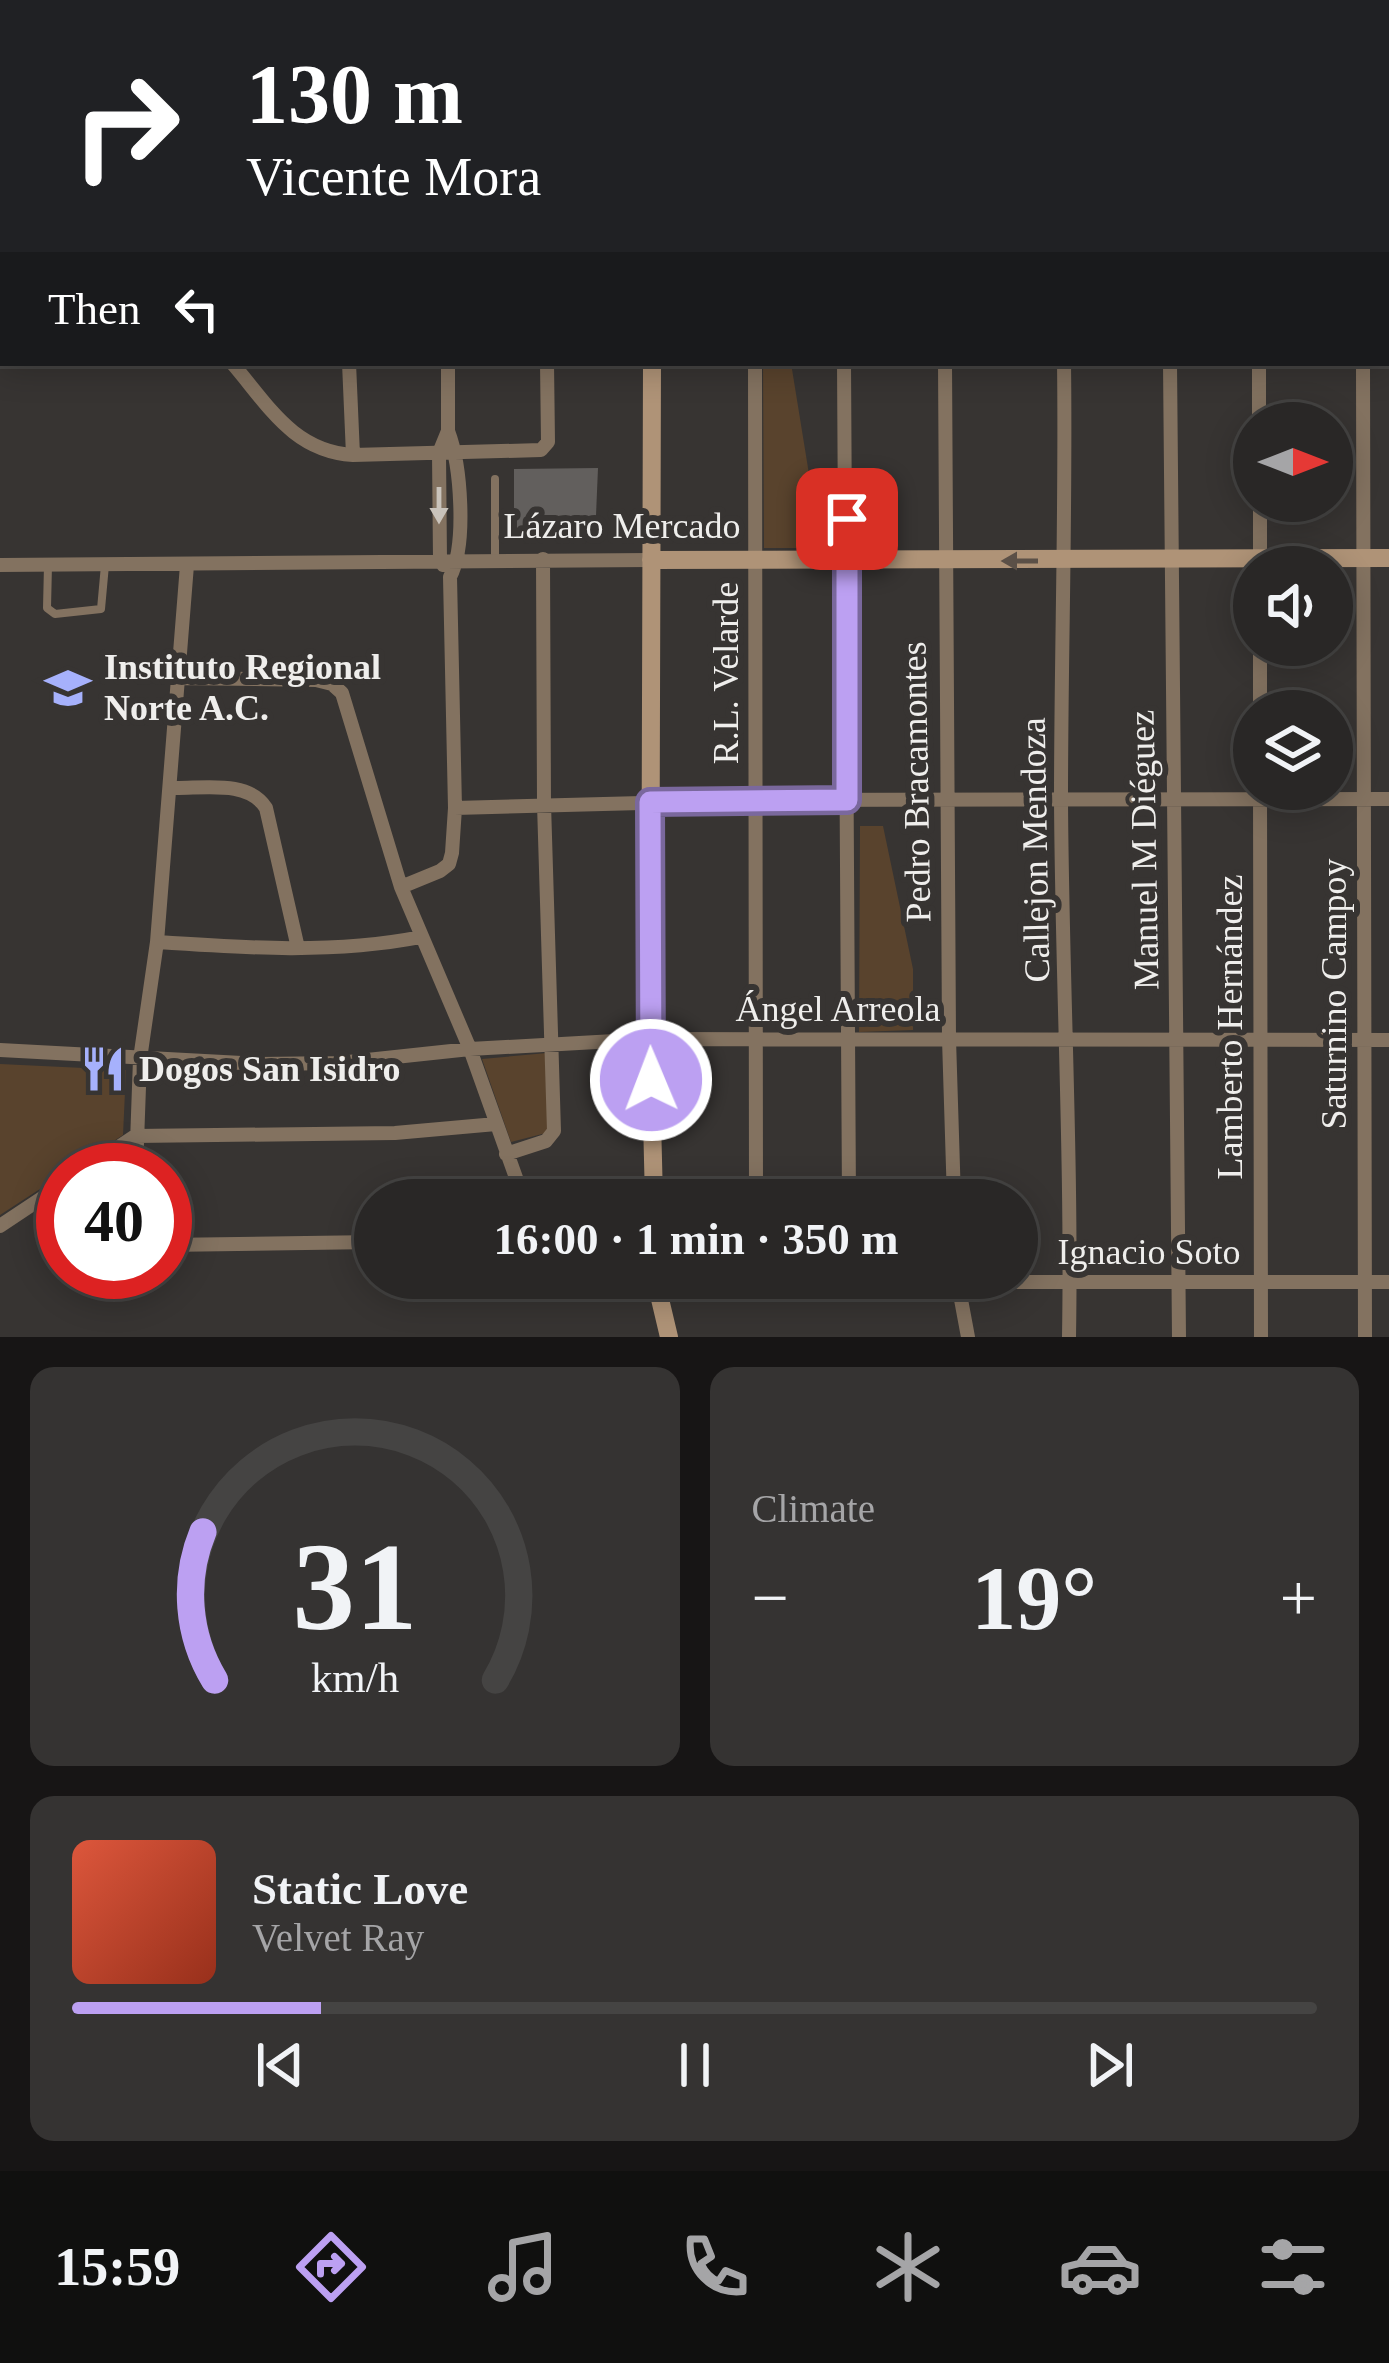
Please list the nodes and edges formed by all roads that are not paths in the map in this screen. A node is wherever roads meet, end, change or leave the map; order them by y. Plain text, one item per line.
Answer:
1 (235, 366) edge
2 (349, 366) edge
3 (448, 366) edge
4 (548, 366) edge
5 (652, 366) edge
6 (755, 366) edge
7 (844, 366) edge
8 (945, 366) edge
9 (1064, 366) edge
10 (1170, 366) edge
11 (1259, 366) edge
12 (1363, 366) edge
13 (1259, 402) edge
14 (448, 431) junction
15 (439, 454) junction
16 (457, 454) junction
17 (353, 455) junction
18 (495, 479) dead end
19 (848, 558) junction
20 (1364, 558) junction
21 (1389, 558) edge
22 (542, 559) junction
23 (1353, 559) edge
24 (440, 560) junction
25 (459, 560) junction
26 (495, 560) junction
27 (651, 560) junction
28 (757, 560) junction
29 (1066, 560) junction
30 (1171, 560) junction
31 (944, 561) junction
32 (1233, 562) edge
33 (0, 565) edge
34 (48, 565) junction
35 (105, 565) junction
36 (187, 565) junction
37 (450, 577) junction
38 (179, 678) junction
39 (171, 788) junction
40 (1233, 797) edge
41 (1353, 799) edge
42 (1364, 799) junction
43 (1389, 799) edge
44 (756, 800) junction
45 (847, 800) junction
46 (947, 800) junction
47 (1174, 800) junction
48 (1061, 801) junction
49 (650, 802) junction
50 (544, 804) junction
51 (455, 808) junction
52 (1260, 810) edge
53 (401, 887) junction
54 (422, 937) junction
55 (157, 942) junction
56 (298, 948) junction
57 (756, 1039) junction
58 (949, 1039) junction
59 (650, 1040) junction
60 (851, 1040) junction
61 (1069, 1040) junction
62 (1176, 1040) junction
63 (1259, 1040) junction
64 (1365, 1040) junction
65 (1389, 1040) edge
66 (552, 1045) junction
67 (470, 1049) junction
68 (0, 1050) edge
69 (140, 1059) junction
70 (496, 1124) junction
71 (135, 1136) junction
72 (124, 1143) edge
73 (135, 1143) edge
74 (506, 1154) junction
75 (516, 1179) edge
76 (653, 1179) edge
77 (757, 1179) edge
78 (850, 1179) edge
79 (954, 1179) edge
80 (36, 1202) edge
81 (0, 1226) edge
82 (354, 1242) edge
83 (192, 1245) edge
84 (1038, 1281) edge
85 (1179, 1281) junction
86 (1070, 1282) junction
87 (1261, 1282) junction
88 (1365, 1282) junction
89 (1389, 1282) edge
90 (660, 1299) edge
91 (961, 1299) edge
92 (668, 1337) edge
93 (968, 1337) edge
94 (1069, 1337) edge
95 (1178, 1337) edge
96 (1261, 1337) edge
97 (1365, 1337) edge

1 - 17 street
2 - 17 street
3 - 14 street
4 - 16 street
5 - 27 street
6 - 28 street, R.L. Velarde
7 - 19 street
8 - 31 street, Pedro Bracamontes
9 - 29 street, Callejon Mendoza
10 - 30 street, Manuel M Diéguez
11 - 13 street
12 - 20 street, Saturnino Campoy
14 - 15 street
14 - 16 street
15 - 16 street
15 - 17 street
15 -> 24 street
16 - 25 street
18 - 26 lane
19 - 28 street, Lázaro Mercado
19 - 31 street, Lázaro Mercado
19 - 45 street
20 - 21 street, Lázaro Mercado
20 - 23 street, Lázaro Mercado
20 - 42 street, Saturnino Campoy
22 - 26 street, Lázaro Mercado
22 - 27 street, Lázaro Mercado
22 - 50 street
24 - 25 street, Lázaro Mercado
24 - 36 street, Lázaro Mercado
24 - 37 street
25 - 26 street, Lázaro Mercado
25 - 37 street
27 - 28 street, Lázaro Mercado
27 - 49 street
28 - 44 street, R.L. Velarde
29 - 30 street, Lázaro Mercado
29 -> 31 street, Lázaro Mercado
29 - 48 street, Callejon Mendoza
30 - 32 street, Lázaro Mercado
30 - 47 street, Manuel M Diéguez
31 - 46 street, Pedro Bracamontes
33 - 34 street, Lázaro Mercado
34 - 35 street, Lázaro Mercado
34 - 35 lane
35 - 36 street, Lázaro Mercado
36 - 38 street
37 - 51 street
38 - 39 street
38 - 53 street
39 - 55 street
39 - 56 street
40 - 47 street
41 - 42 street
42 - 43 street
42 - 64 street, Saturnino Campoy
44 - 45 street
44 - 49 street
44 - 57 street, R.L. Velarde
45 - 46 street
45 - 60 street
46 - 48 street
46 - 58 street, Pedro Bracamontes
47 - 48 street
47 - 62 street, Manuel M Diéguez
48 - 61 street, Callejon Mendoza
49 - 50 street
49 - 59 street
50 - 51 street
50 - 66 street
51 - 53 street
52 - 63 street, Lamberto Hernández
53 - 54 street
54 - 56 street
54 - 67 street
55 - 56 street
55 - 69 street
57 - 59 street, Ángel Arreola
57 - 60 street, Ángel Arreola
57 - 77 street, R.L. Velarde
58 - 60 street, Ángel Arreola
58 - 61 street, Ángel Arreola
58 - 79 street, Pedro Bracamontes
59 - 66 street, Ángel Arreola
59 - 76 street
60 - 78 street
61 - 62 street, Ángel Arreola
61 - 86 street, Callejon Mendoza
62 - 63 street, Ángel Arreola
62 - 85 street, Manuel M Diéguez
63 - 64 street, Ángel Arreola
63 - 87 street, Lamberto Hernández
64 - 65 street, Ángel Arreola
64 - 88 street, Saturnino Campoy
66 - 67 street, Ángel Arreola
66 - 74 street
67 - 69 street, Ángel Arreola
67 - 70 street
68 - 69 street, Ángel Arreola
69 - 71 street
70 - 71 street
70 - 74 street
71 - 72 street
71 - 73 street
74 - 75 street
80 - 81 street
82 - 83 street
84 - 86 street, Ignacio Soto
85 - 86 street, Ignacio Soto
85 - 87 street, Ignacio Soto
85 - 95 street, Manuel M Diéguez
86 - 94 street, Callejon Mendoza
87 - 88 street, Ignacio Soto
87 - 96 street, Lamberto Hernández
88 - 89 street, Ignacio Soto
88 - 97 street, Saturnino Campoy
90 - 92 street
91 - 93 street

